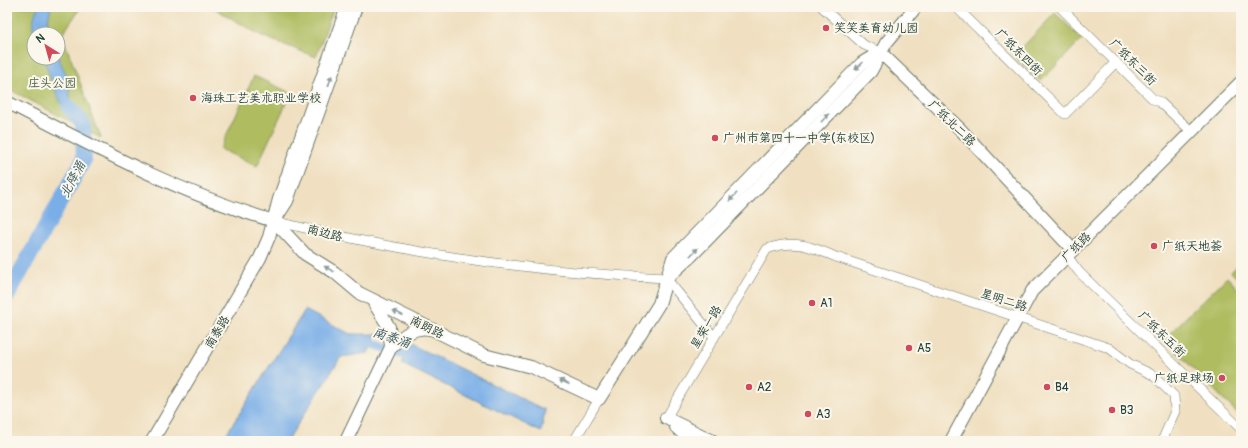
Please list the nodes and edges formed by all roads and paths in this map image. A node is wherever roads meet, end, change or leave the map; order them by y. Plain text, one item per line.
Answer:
1 (346, 7) edge
2 (356, 7) edge
3 (822, 7) edge
4 (916, 7) edge
5 (956, 7) edge
6 (1060, 7) edge
7 (880, 52) junction
8 (1116, 62) junction
9 (1241, 82) edge
10 (7, 102) edge
11 (1191, 131) junction
12 (274, 220) junction
13 (767, 249) joint
14 (1070, 253) junction
15 (666, 278) junction
16 (371, 299) junction
17 (1017, 317) junction
18 (433, 330) junction
19 (714, 337) junction
20 (391, 347) junction
21 (599, 399) junction
22 (666, 418) junction
23 (1241, 429) edge
24 (152, 441) edge
25 (346, 441) edge
26 (574, 441) edge
27 (691, 441) edge
28 (713, 441) edge
29 (951, 441) edge
30 (1162, 441) edge

1 - 12 street, 南泰路
12 -> 2 street, 南泰路
3 - 7 street, 广纸北二路
4 - 7 street
5 - 8 street, 广纸东四街
6 - 8 street, 广纸东三街
7 - 14 street, 广纸北二路
7 - 15 street
8 - 11 street, 广纸东三街
9 - 11 street, 广纸路
10 - 12 street, 南边路
11 - 14 street, 广纸路
12 - 15 street, 南边路
16 -> 12 street, 南朗路
12 - 24 street, 南泰路
13 - 17 street, 星明二路
13 - 19 street, 星荣一路
14 - 17 street, 广纸路
14 - 23 street, 广纸东五街
15 - 19 street
15 - 21 street
18 -> 16 street, 南朗路
16 - 20 street
17 - 29 street, 广纸路
17 - 30 street, 星明二路
18 - 20 street
21 -> 18 street, 南朗路
19 - 22 street, 星荣一路
20 - 25 street
21 - 26 street
22 - 27 street
22 - 28 street

